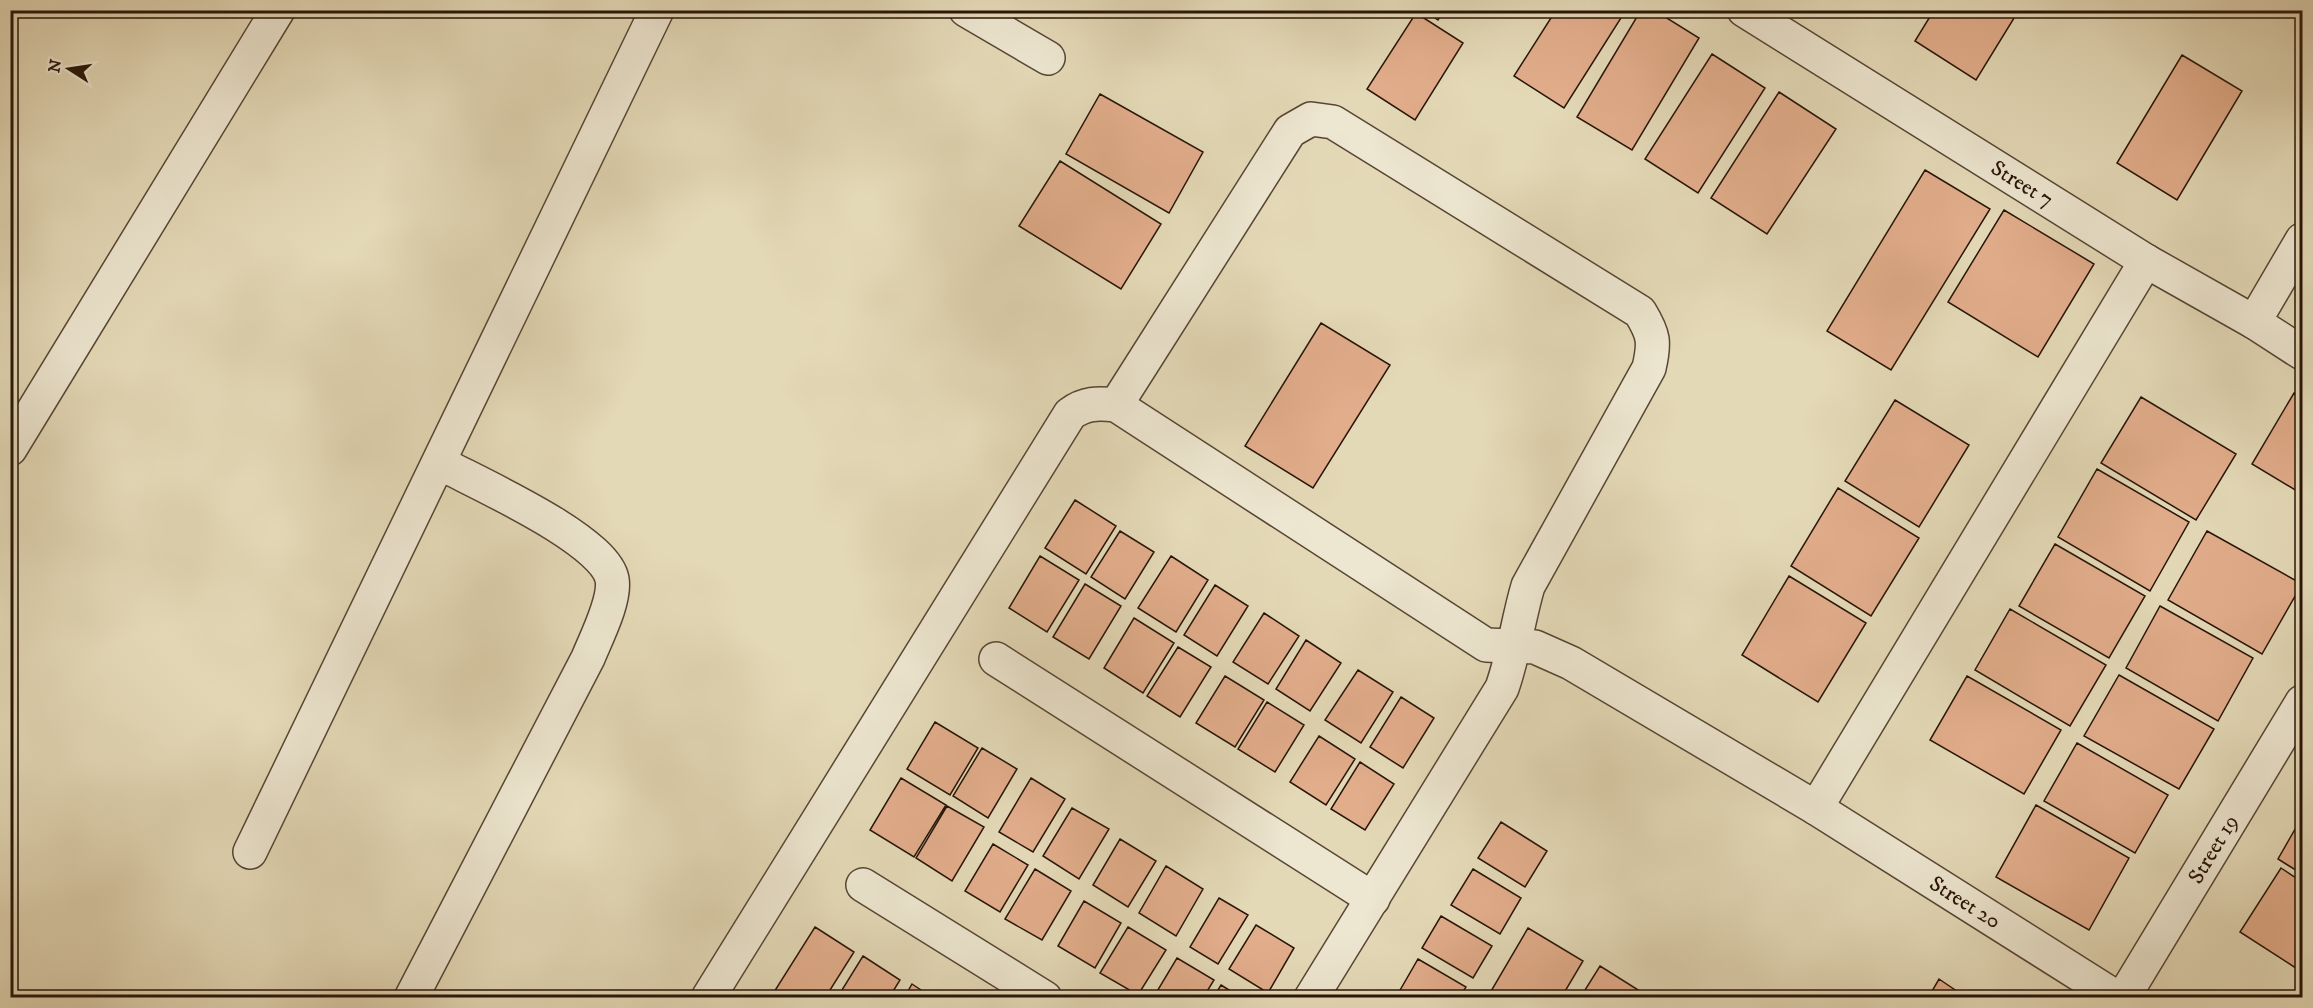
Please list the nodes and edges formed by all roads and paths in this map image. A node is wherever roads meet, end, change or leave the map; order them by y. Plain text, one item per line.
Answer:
1 (278, 10) edge
2 (657, 10) edge
3 (966, 10) edge
4 (1744, 10) edge
5 (1048, 58) dead end
6 (2302, 240) edge
7 (2146, 261) junction
8 (2254, 322) junction
9 (2302, 353) edge
10 (1116, 405) junction
11 (10, 449) edge
12 (440, 463) junction
13 (1517, 645) junction
14 (996, 659) dead end
15 (2302, 702) edge
16 (1816, 808) junction
17 (250, 852) dead end
18 (863, 885) dead end
19 (1373, 899) junction
20 (411, 998) edge
21 (708, 998) edge
22 (1045, 998) edge
23 (1311, 998) edge
24 (2116, 998) edge
25 (2123, 998) edge

1 - 11 street
2 - 12 street
3 - 5 street
4 - 7 street, Street 7
6 - 8 street
7 - 8 street, Street 7
7 - 16 street
8 - 9 street, Street 7
10 - 13 street, Street 20
10 - 13 street
10 - 21 street
12 - 17 street
12 - 20 street
13 - 16 street, Street 20
13 - 19 street
14 - 19 street
15 - 25 street, Street 19
16 - 24 street, Street 20
18 - 22 street
19 - 23 street

